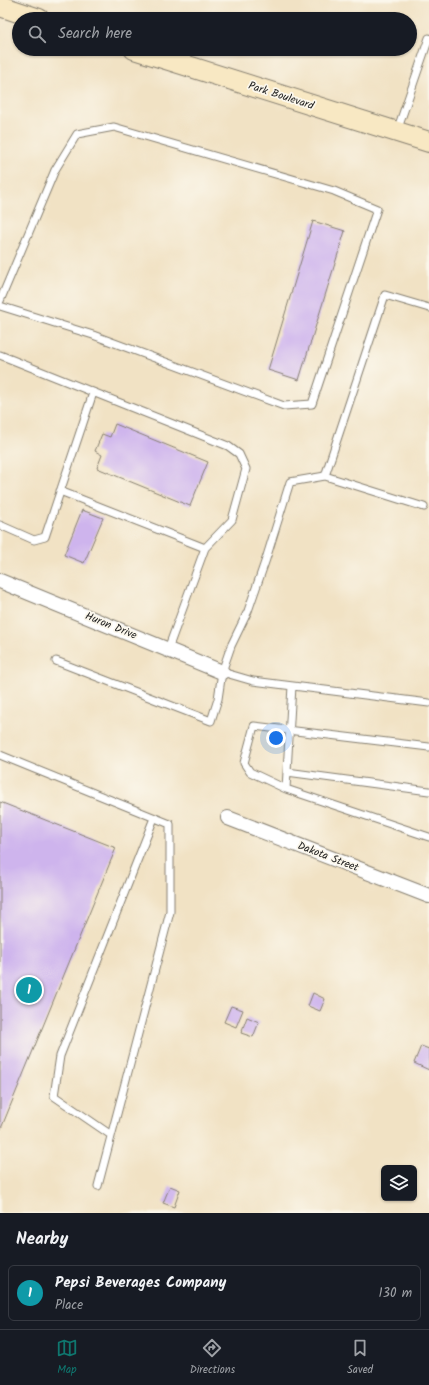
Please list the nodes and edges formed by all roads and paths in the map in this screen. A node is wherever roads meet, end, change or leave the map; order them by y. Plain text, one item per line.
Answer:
1 (0, 6) edge
2 (18, 12) edge
3 (429, 38) edge
4 (156, 56) edge
5 (396, 133) junction
6 (429, 142) edge
7 (0, 301) edge
8 (0, 306) edge
9 (429, 308) edge
10 (0, 355) edge
11 (93, 393) junction
12 (325, 476) junction
13 (60, 491) junction
14 (424, 507) dead end
15 (0, 526) edge
16 (205, 548) junction
17 (0, 581) edge
18 (168, 650) junction
19 (56, 661) dead end
20 (222, 672) junction
21 (292, 686) junction
22 (429, 703) edge
23 (289, 731) junction
24 (429, 747) edge
25 (0, 755) edge
26 (287, 772) junction
27 (286, 789) junction
28 (429, 791) edge
29 (154, 818) junction
30 (228, 818) dead end
31 (429, 837) edge
32 (429, 896) edge
33 (111, 1135) junction
34 (98, 1186) dead end

1 - 2 main road
3 - 5 lane
4 - 5 main road, Park Boulevard
5 - 6 main road, Park Boulevard
7 - 8 lane
9 - 12 lane
10 - 11 lane
11 - 13 lane
11 - 16 lane
12 - 14 lane
12 - 20 lane
13 - 15 lane
13 - 16 lane
16 - 18 lane
17 - 18 street, Huron Drive
18 - 20 street, Huron Drive
19 - 20 lane
20 - 21 lane
21 - 22 lane
21 - 23 lane
23 - 24 lane
23 - 26 lane
23 - 27 lane
25 - 29 lane
26 - 27 lane
26 - 28 lane
27 - 31 lane
29 - 33 lane
29 - 33 lane
30 - 32 street, Dakota Street
33 - 34 lane

